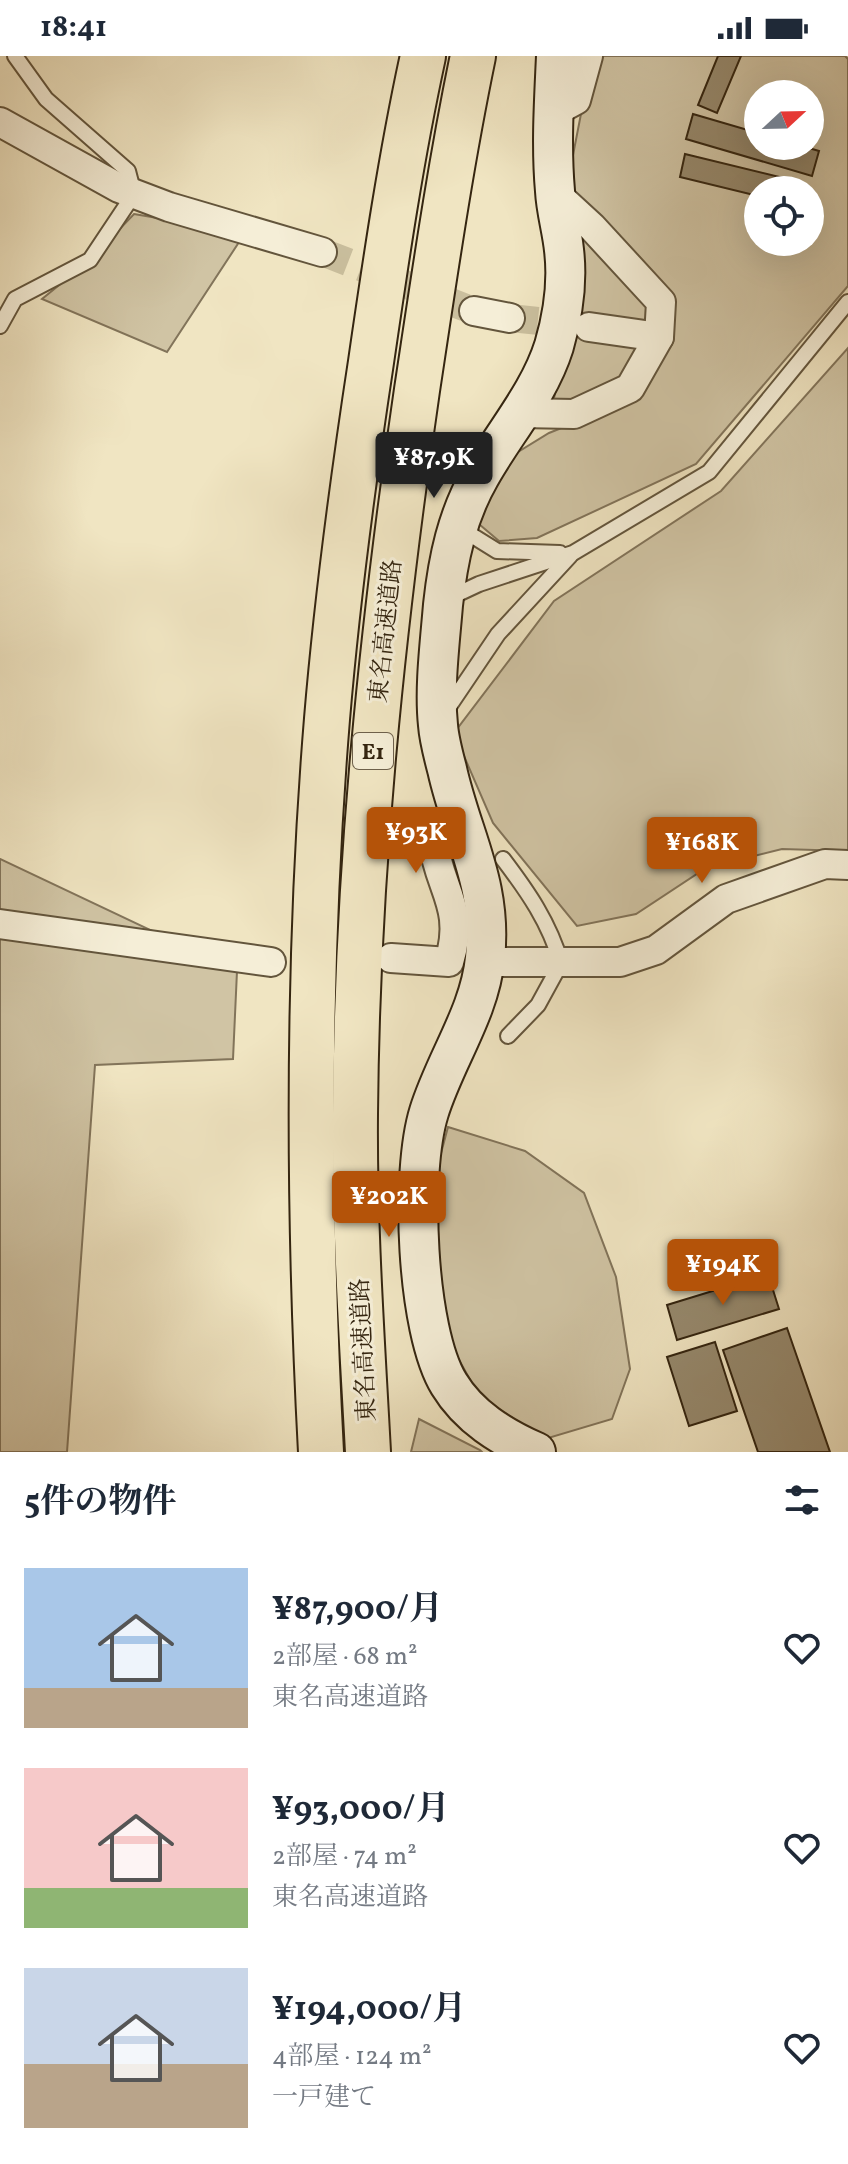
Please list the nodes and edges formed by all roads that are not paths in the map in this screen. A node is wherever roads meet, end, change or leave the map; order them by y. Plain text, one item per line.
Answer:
1 (15, 56) edge
2 (423, 56) edge
3 (473, 56) edge
4 (556, 56) edge
5 (588, 56) edge
6 (554, 112) junction
7 (0, 122) edge
8 (555, 193) junction
9 (134, 194) junction
10 (322, 252) tunnel mouth
11 (848, 302) edge
12 (474, 311) tunnel mouth
13 (510, 318) tunnel mouth
14 (0, 326) edge
15 (589, 327) tunnel mouth
16 (659, 337) junction
17 (520, 413) junction
18 (456, 526) junction
19 (573, 553) junction
20 (444, 600) junction
21 (437, 723) junction
22 (459, 812) junction
23 (503, 859) dead end
24 (848, 865) edge
25 (0, 924) edge
26 (391, 958) dead end
27 (271, 962) dead end
28 (485, 962) junction
29 (561, 963) junction
30 (508, 1036) dead end
31 (355, 1115) junction
32 (316, 1350) junction
33 (312, 1452) edge
34 (321, 1452) edge
35 (368, 1452) edge
36 (392, 1452) edge
37 (536, 1452) edge

1 - 9 lane
2 - 32 highway, 東名高速道路 / E1
3 - 31 highway, 東名高速道路 / E1
4 - 6 street
5 - 6 street
6 - 8 street
7 - 9 street
8 - 16 street
8 - 17 street
9 - 10 street
9 - 14 lane
11 - 19 lane
12 - 13 street
15 - 16 street
16 - 17 street
17 - 18 street
18 - 19 lane
18 - 20 street
19 - 20 lane
19 - 21 lane
20 - 21 street
21 - 22 street
22 - 26 street
22 - 28 street
23 - 29 lane
24 - 29 street
25 - 27 street
28 - 29 street
28 - 37 street
29 - 30 lane
31 - 35 highway, 東名高速道路 / E1
31 - 36 highway
32 - 33 highway
32 - 34 highway, 東名高速道路 / E1

